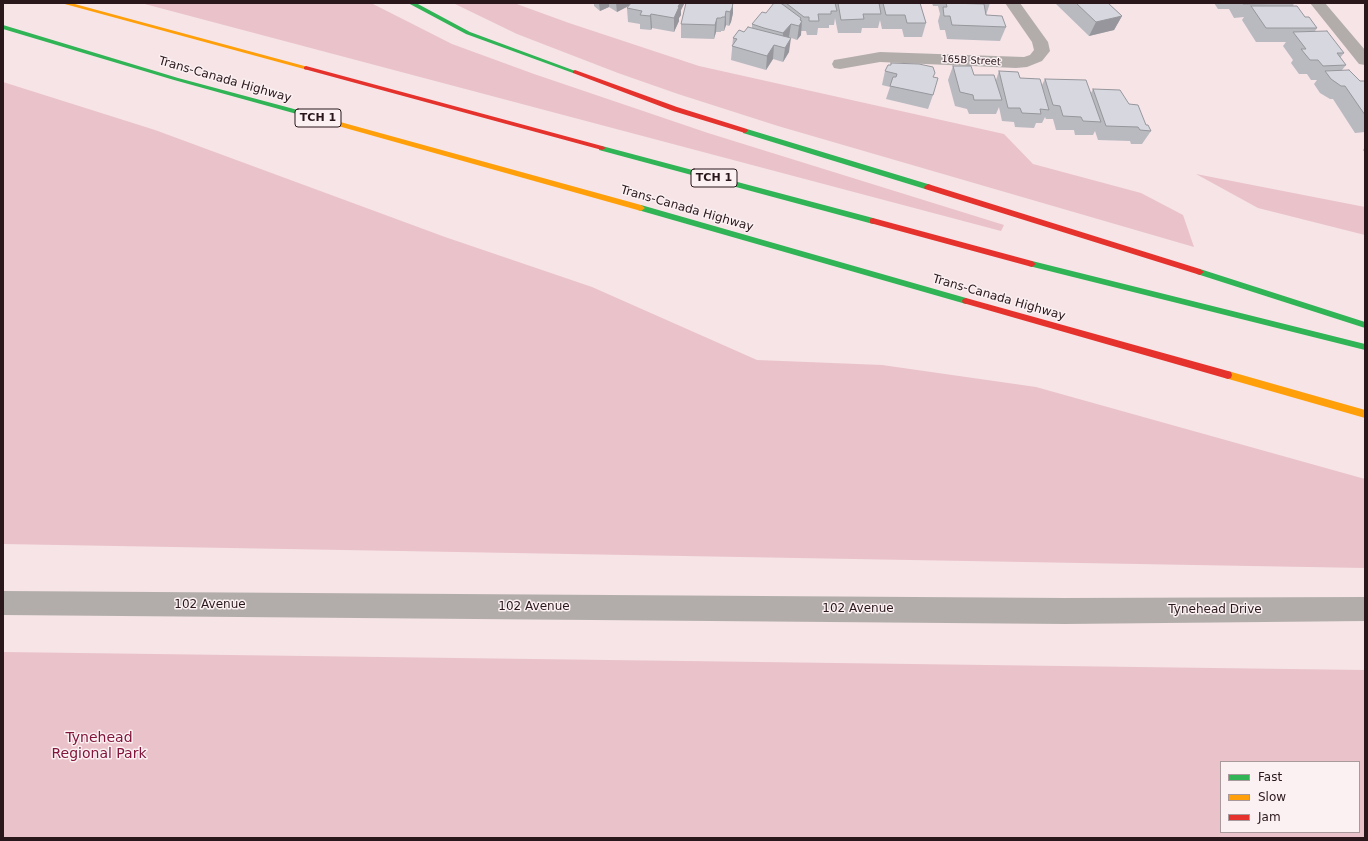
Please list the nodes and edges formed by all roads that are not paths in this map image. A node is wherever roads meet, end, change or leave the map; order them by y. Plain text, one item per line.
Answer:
1 (64, 3) edge
2 (411, 3) edge
3 (1012, 3) edge
4 (1317, 3) edge
5 (3, 27) edge
6 (18, 41) dead end
7 (1365, 60) edge
8 (840, 64) dead end
9 (176, 79) junction
10 (1365, 325) edge
11 (1365, 347) edge
12 (1365, 414) edge
13 (3, 604) edge
14 (1365, 609) edge
15 (1065, 611) joint

1 - 11 highway, TCH 1
2 - 10 highway
3 - 8 street, 165B Street
4 - 7 street
5 - 9 highway, Trans-Canada Highway / TCH 1
6 - 9 highway
9 - 12 highway, Trans-Canada Highway / TCH 1
13 - 15 street, 102 Avenue
14 - 15 street, Tynehead Drive

